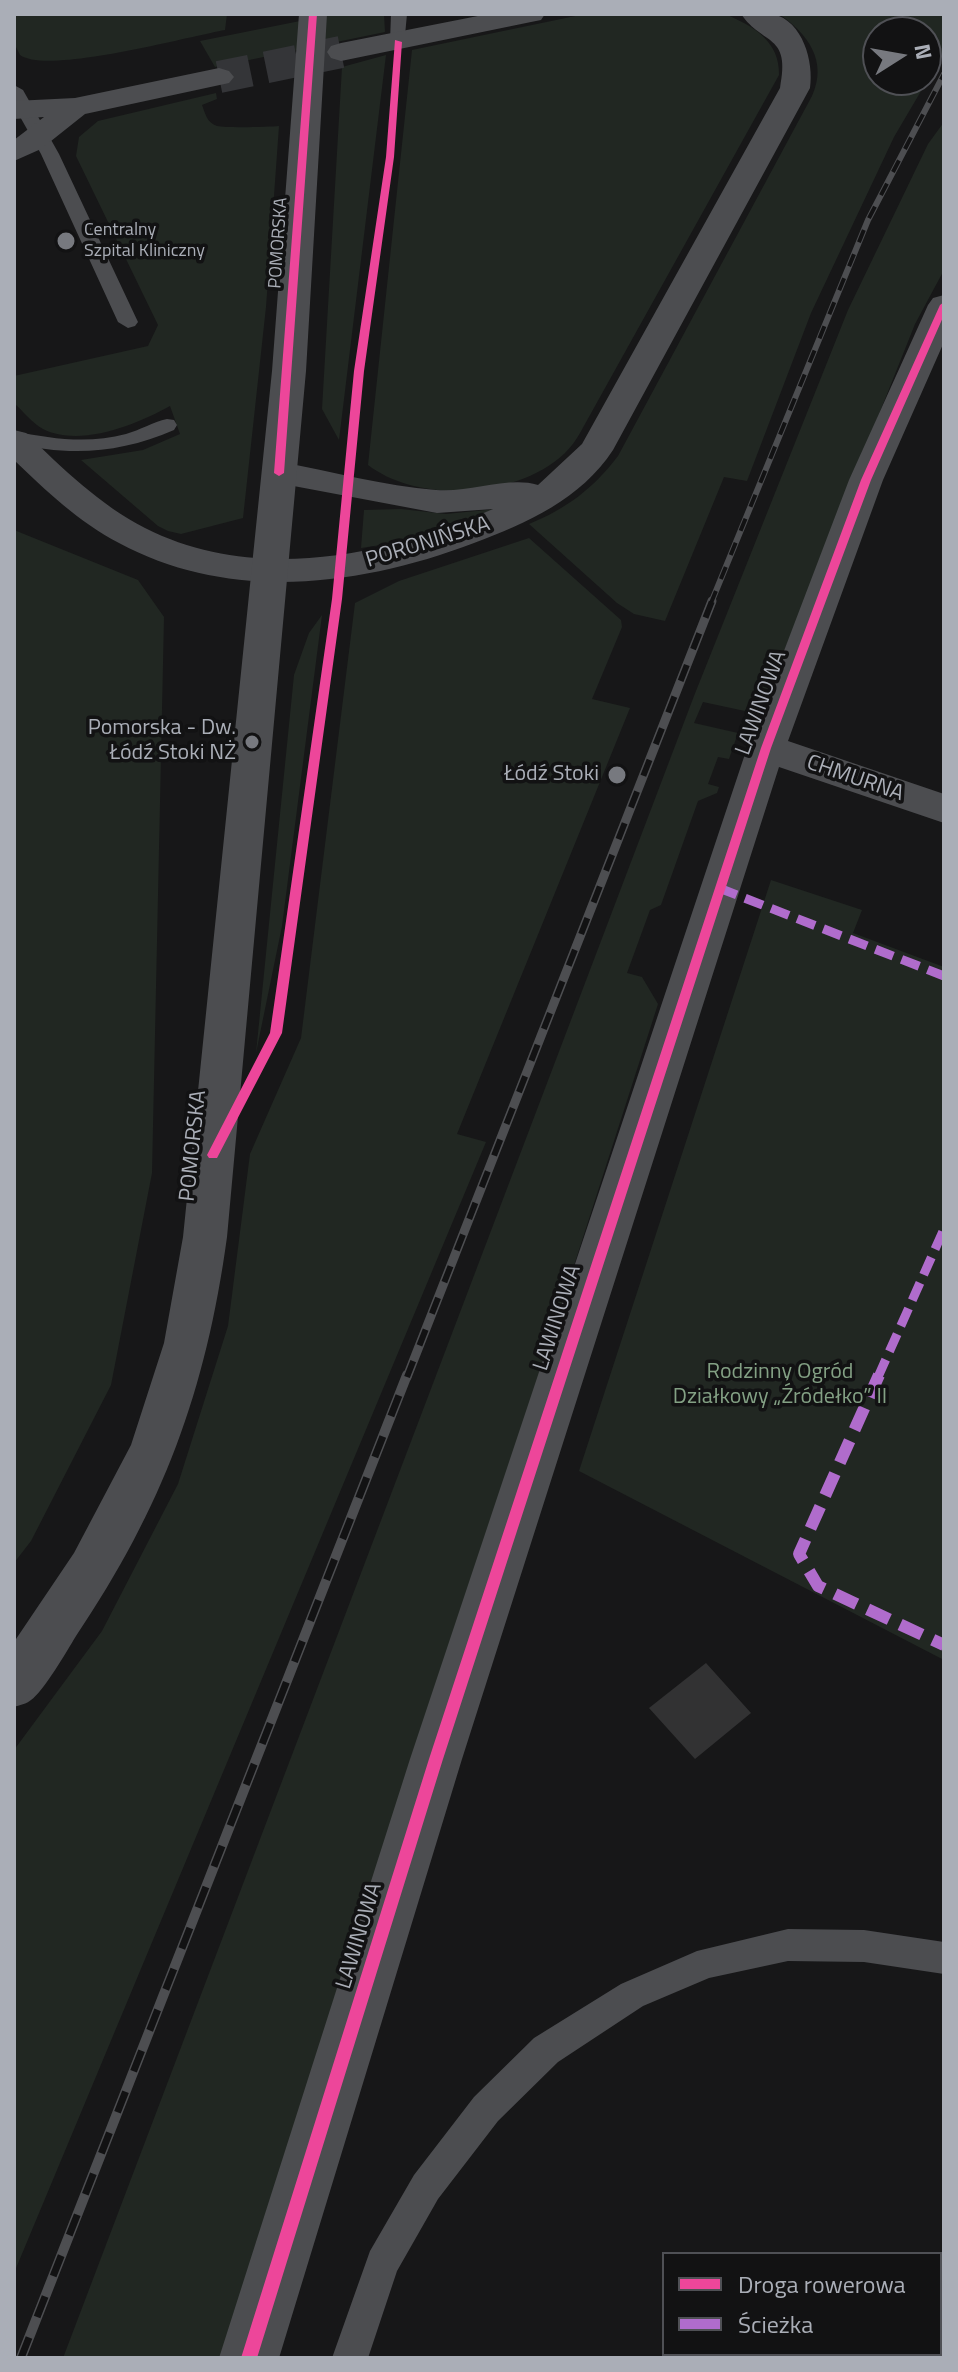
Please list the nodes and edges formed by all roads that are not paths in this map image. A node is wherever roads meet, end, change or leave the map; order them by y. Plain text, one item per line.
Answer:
1 (313, 14) edge
2 (531, 14) edge
3 (755, 14) edge
4 (399, 28) edge
5 (341, 52) tunnel mouth
6 (219, 77) tunnel mouth
7 (17, 103) edge
8 (75, 107) junction
9 (41, 137) junction
10 (14, 152) edge
11 (944, 305) edge
12 (128, 322) dead end
13 (167, 425) dead end
14 (14, 439) edge
15 (279, 473) junction
16 (572, 477) junction
17 (269, 569) junction
18 (766, 748) junction
19 (944, 809) edge
20 (14, 1683) edge
21 (944, 1958) edge
22 (249, 2358) edge
23 (350, 2358) edge

1 - 15 street, POMORSKA
2 - 4 street
3 - 16 street, PORONIŃSKA
4 - 5 street
6 - 8 street
7 - 8 street
7 - 9 lane
8 - 9 street
9 - 10 street
9 - 12 lane
11 - 18 street, LAWINOWA
13 - 14 lane
14 - 17 street, PORONIŃSKA
15 - 16 street, PORONIŃSKA
15 - 17 street, POMORSKA
16 - 17 street, PORONIŃSKA
17 - 20 street, POMORSKA
18 - 19 street, CHMURNA
18 - 22 street, LAWINOWA
21 - 23 lane

